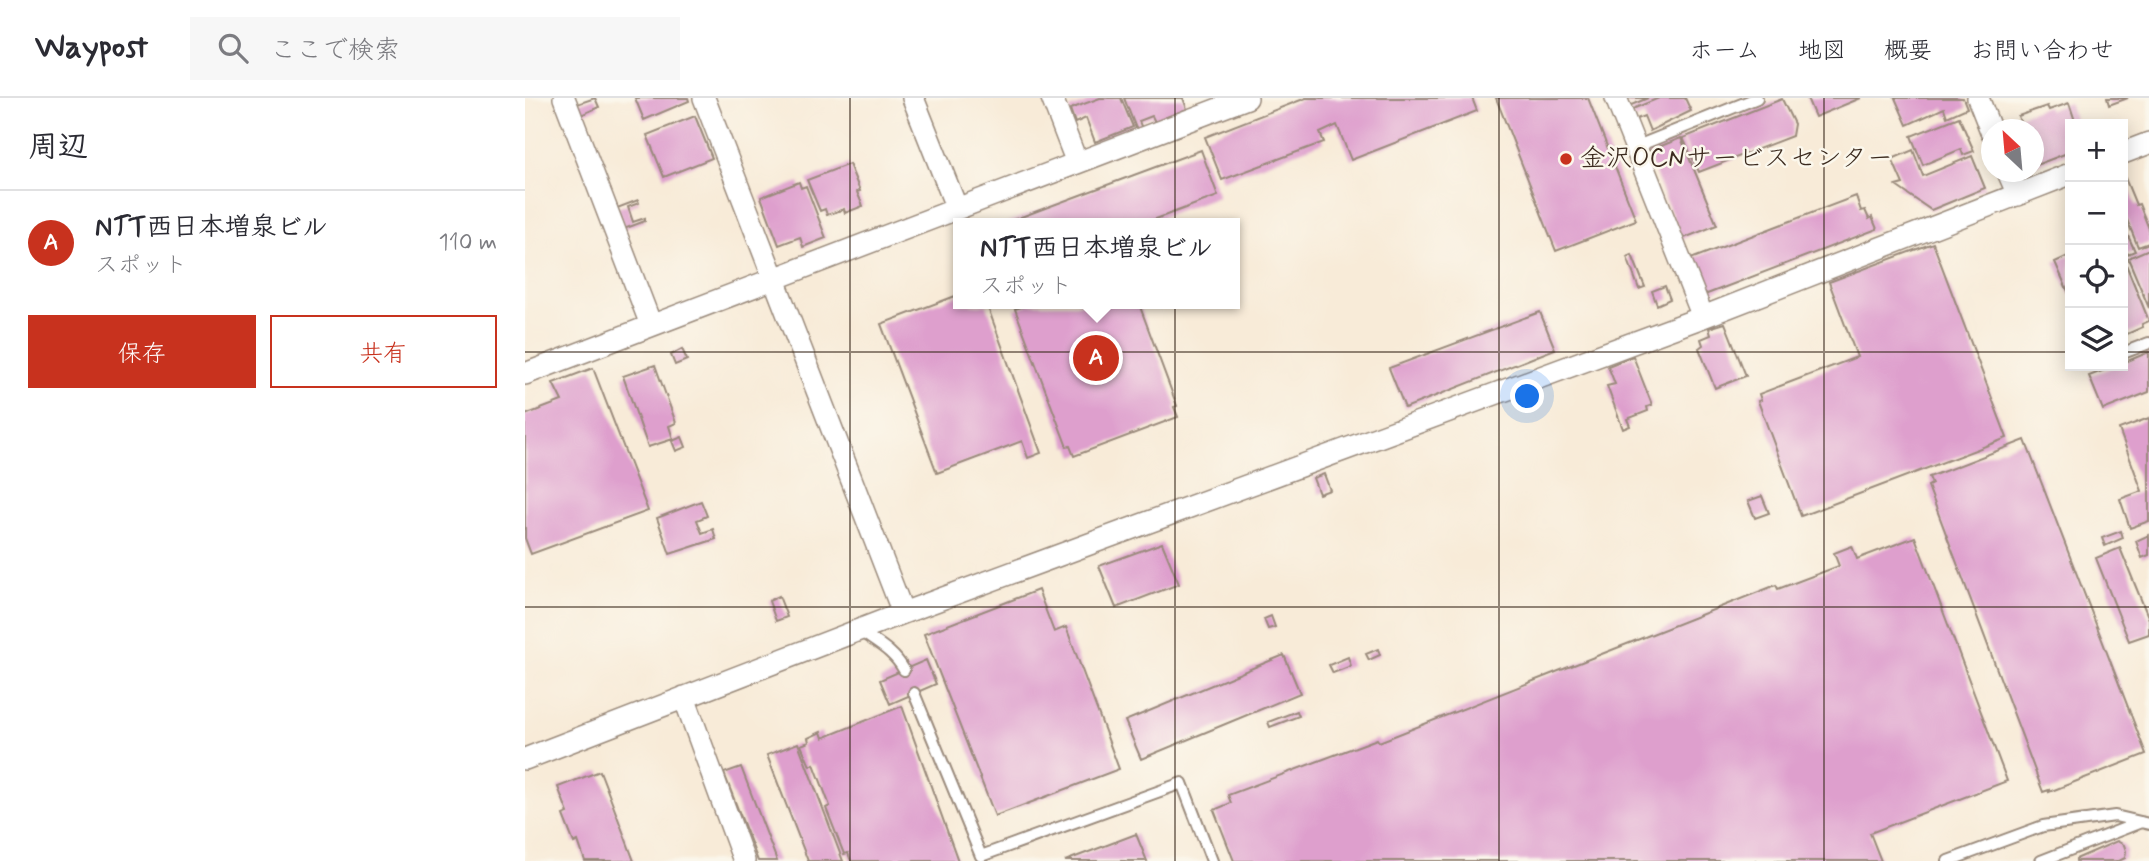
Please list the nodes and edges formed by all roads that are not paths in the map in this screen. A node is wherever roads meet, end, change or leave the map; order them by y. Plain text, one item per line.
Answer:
1 (564, 98) edge
2 (704, 98) edge
3 (913, 98) edge
4 (1052, 98) edge
5 (1247, 98) edge
6 (1616, 98) edge
7 (1757, 98) edge
8 (1978, 98) edge
9 (1199, 106) edge
10 (1986, 119) edge
11 (2149, 143) edge
12 (1635, 147) junction
13 (2128, 151) edge
14 (1077, 163) junction
15 (2065, 176) edge
16 (2012, 182) edge
17 (2018, 195) junction
18 (957, 209) junction
19 (773, 279) junction
20 (1703, 317) junction
21 (651, 325) junction
22 (2149, 343) edge
23 (2128, 351) edge
24 (527, 367) edge
25 (903, 613) junction
26 (859, 629) junction
27 (904, 670) dead end
28 (914, 693) dead end
29 (684, 697) junction
30 (525, 759) edge
31 (2145, 823) edge
32 (744, 861) edge
33 (1212, 861) edge
34 (1948, 861) edge
35 (2041, 861) edge

1 - 21 street
2 - 19 street
3 - 18 street
4 - 14 street
5 - 9 street
6 - 12 street
7 - 12 lane
8 - 10 street
9 - 14 street
11 - 13 street
12 - 20 street
14 - 18 street
15 - 17 street
16 - 17 street
17 - 20 street
18 - 19 street
19 - 21 street
19 - 25 street
20 - 25 street
21 - 24 street
22 - 23 lane
25 - 26 street
26 - 27 lane
26 - 29 street
28 - 33 lane
29 - 30 street
29 - 32 street
31 - 34 lane
31 - 35 lane

